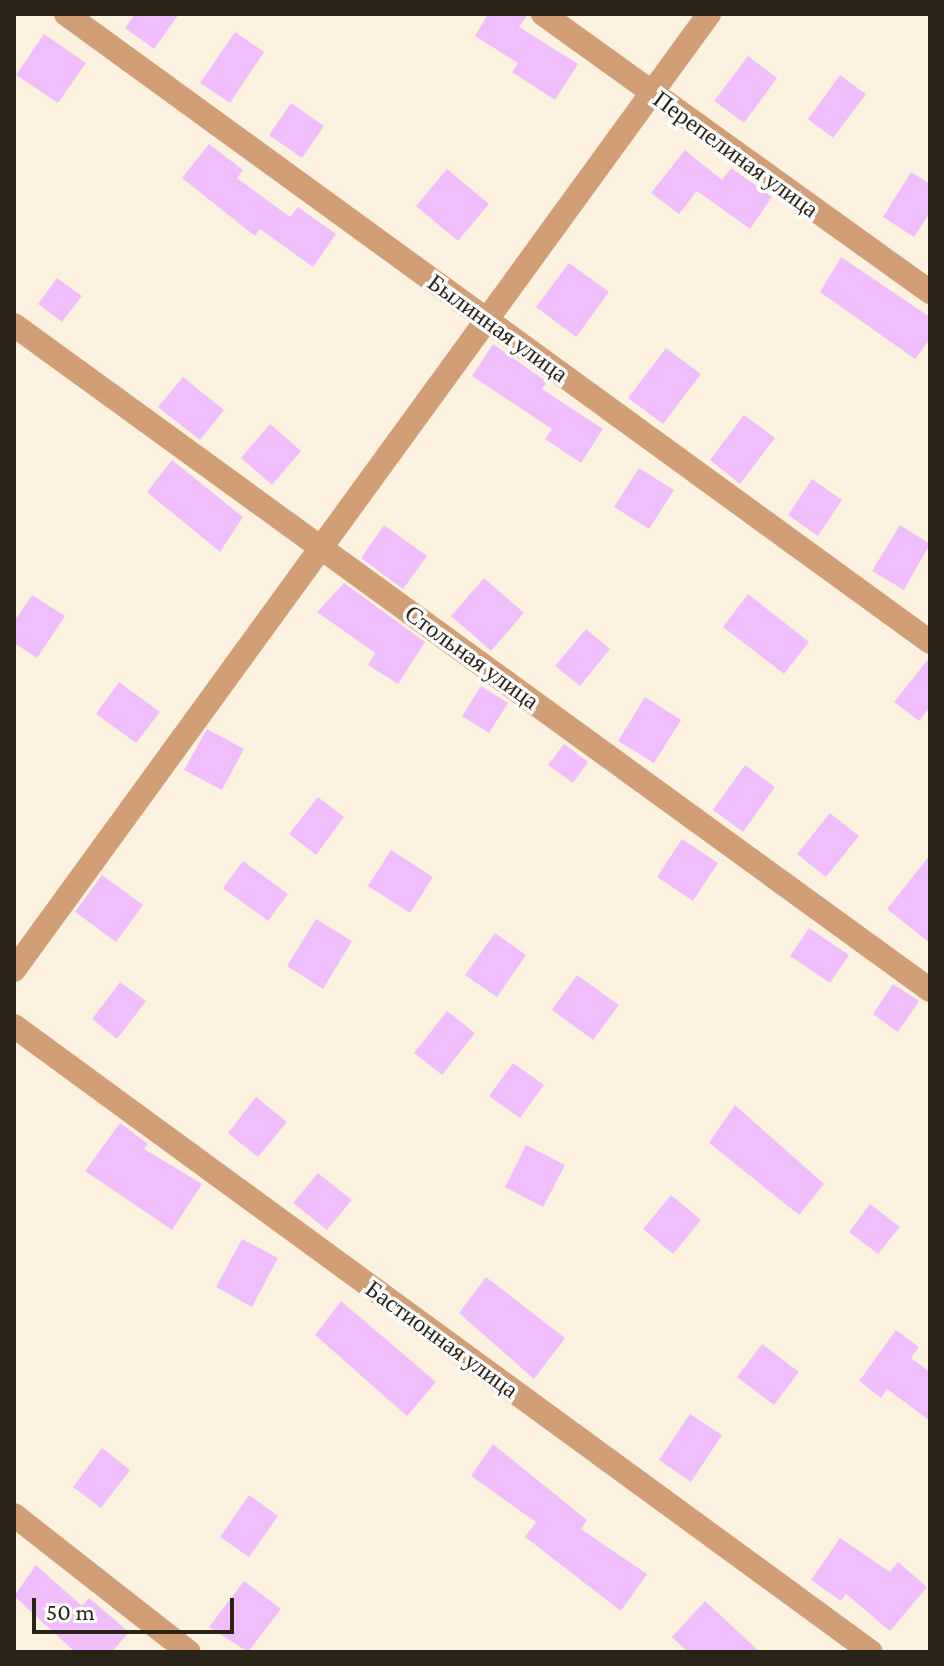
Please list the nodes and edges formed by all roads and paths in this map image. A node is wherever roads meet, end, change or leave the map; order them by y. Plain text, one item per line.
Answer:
1 (66, 14) edge
2 (543, 14) edge
3 (709, 14) edge
4 (650, 92) junction
5 (930, 292) edge
6 (489, 321) junction
7 (14, 325) edge
8 (317, 545) junction
9 (930, 642) edge
10 (14, 970) edge
11 (930, 990) edge
12 (14, 1026) edge
13 (14, 1515) edge
14 (189, 1652) edge
15 (871, 1652) edge

1 - 6 street, Былинная улица
2 - 4 street, Перепелиная улица
3 - 4 street
4 - 5 street, Перепелиная улица
4 - 6 street
6 - 8 street
6 - 9 street, Былинная улица
7 - 8 street, Стольная улица
8 - 10 street
8 - 11 street, Стольная улица
12 - 15 street, Бастионная улица
13 - 14 street

